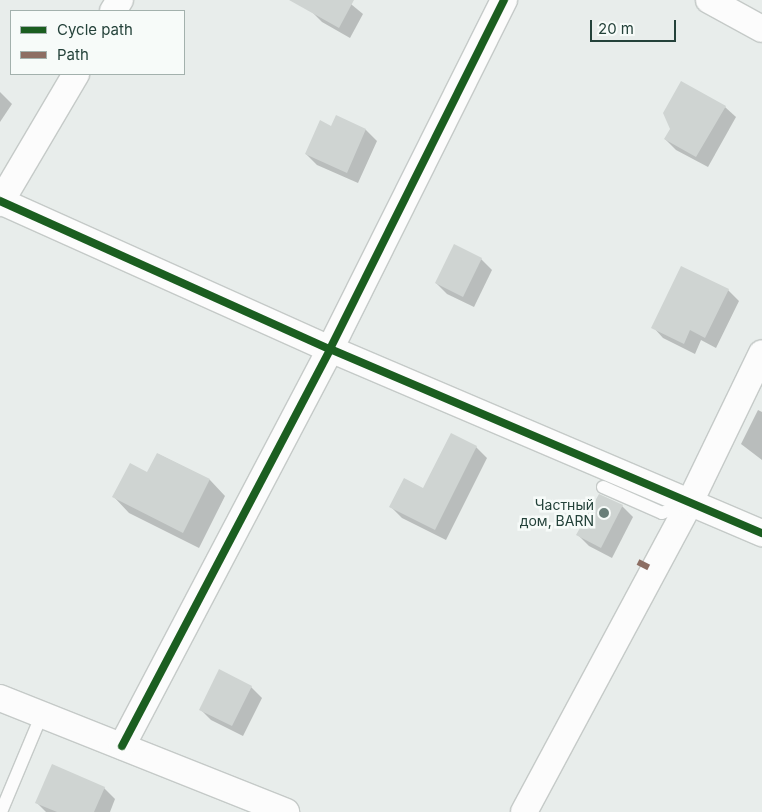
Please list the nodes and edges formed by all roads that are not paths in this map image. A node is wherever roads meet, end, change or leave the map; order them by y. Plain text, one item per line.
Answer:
1 (504, 0) edge
2 (709, 0) edge
3 (762, 29) edge
4 (75, 75) edge
5 (0, 202) edge
6 (330, 349) junction
7 (762, 353) edge
8 (603, 487) dead end
9 (690, 502) junction
10 (762, 533) edge
11 (0, 698) edge
12 (42, 714) junction
13 (122, 746) junction
14 (0, 812) edge
15 (286, 812) edge
16 (524, 812) edge

1 - 6 street
2 - 3 street
4 - 5 street
5 - 6 street
6 - 9 street
6 - 13 street
7 - 9 street
8 - 9 lane
9 - 10 street
9 - 16 street
11 - 12 street
12 - 13 street
12 - 14 lane
13 - 15 street

